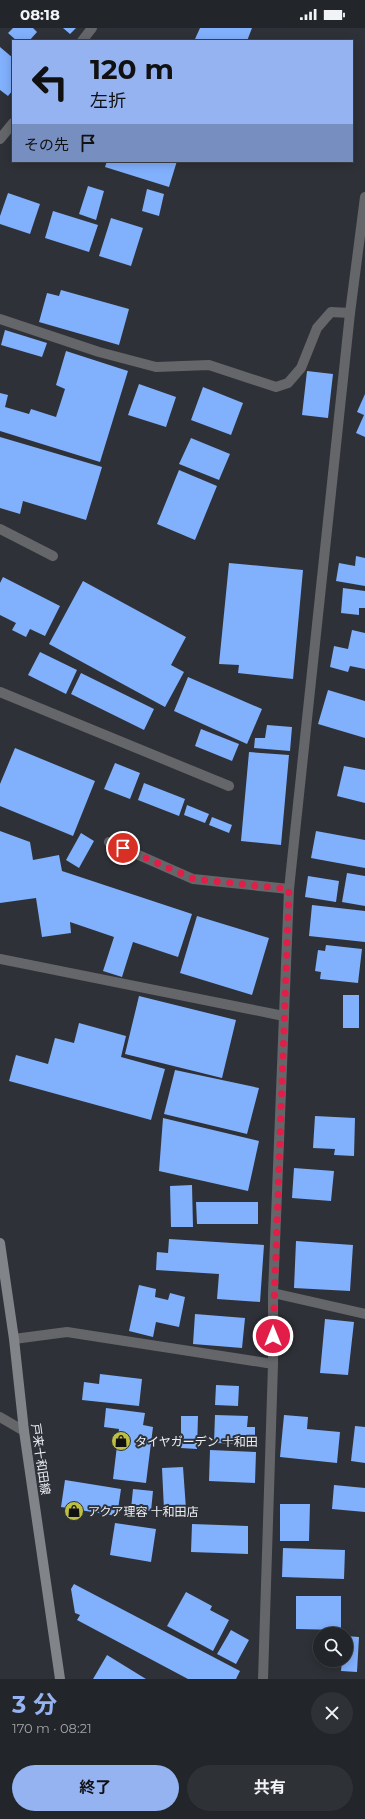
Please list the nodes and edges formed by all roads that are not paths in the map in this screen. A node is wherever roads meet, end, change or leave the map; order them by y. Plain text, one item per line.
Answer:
1 (92, 28) edge
2 (83, 40) edge
3 (12, 124) edge
4 (0, 139) edge
5 (365, 197) edge
6 (350, 313) junction
7 (0, 319) edge
8 (0, 529) edge
9 (53, 556) dead end
10 (0, 692) edge
11 (229, 786) dead end
12 (109, 842) dead end
13 (289, 889) junction
14 (0, 960) edge
15 (284, 1016) junction
16 (0, 1243) edge
17 (273, 1293) junction
18 (365, 1314) edge
19 (14, 1338) junction
20 (273, 1364) junction
21 (0, 1417) edge
22 (24, 1432) junction
23 (60, 1679) edge
24 (263, 1679) edge

1 - 2 street
3 - 4 street
5 - 6 street
6 - 7 street
6 - 13 street
8 - 9 street
10 - 11 street
12 - 13 street
13 - 15 street
14 - 15 street
15 - 17 street
16 - 19 main road, 戸来十和田線
17 - 18 street
17 - 20 street
19 - 20 street
19 - 22 main road, 戸来十和田線
20 - 24 street
21 - 22 street
22 - 23 main road, 戸来十和田線

